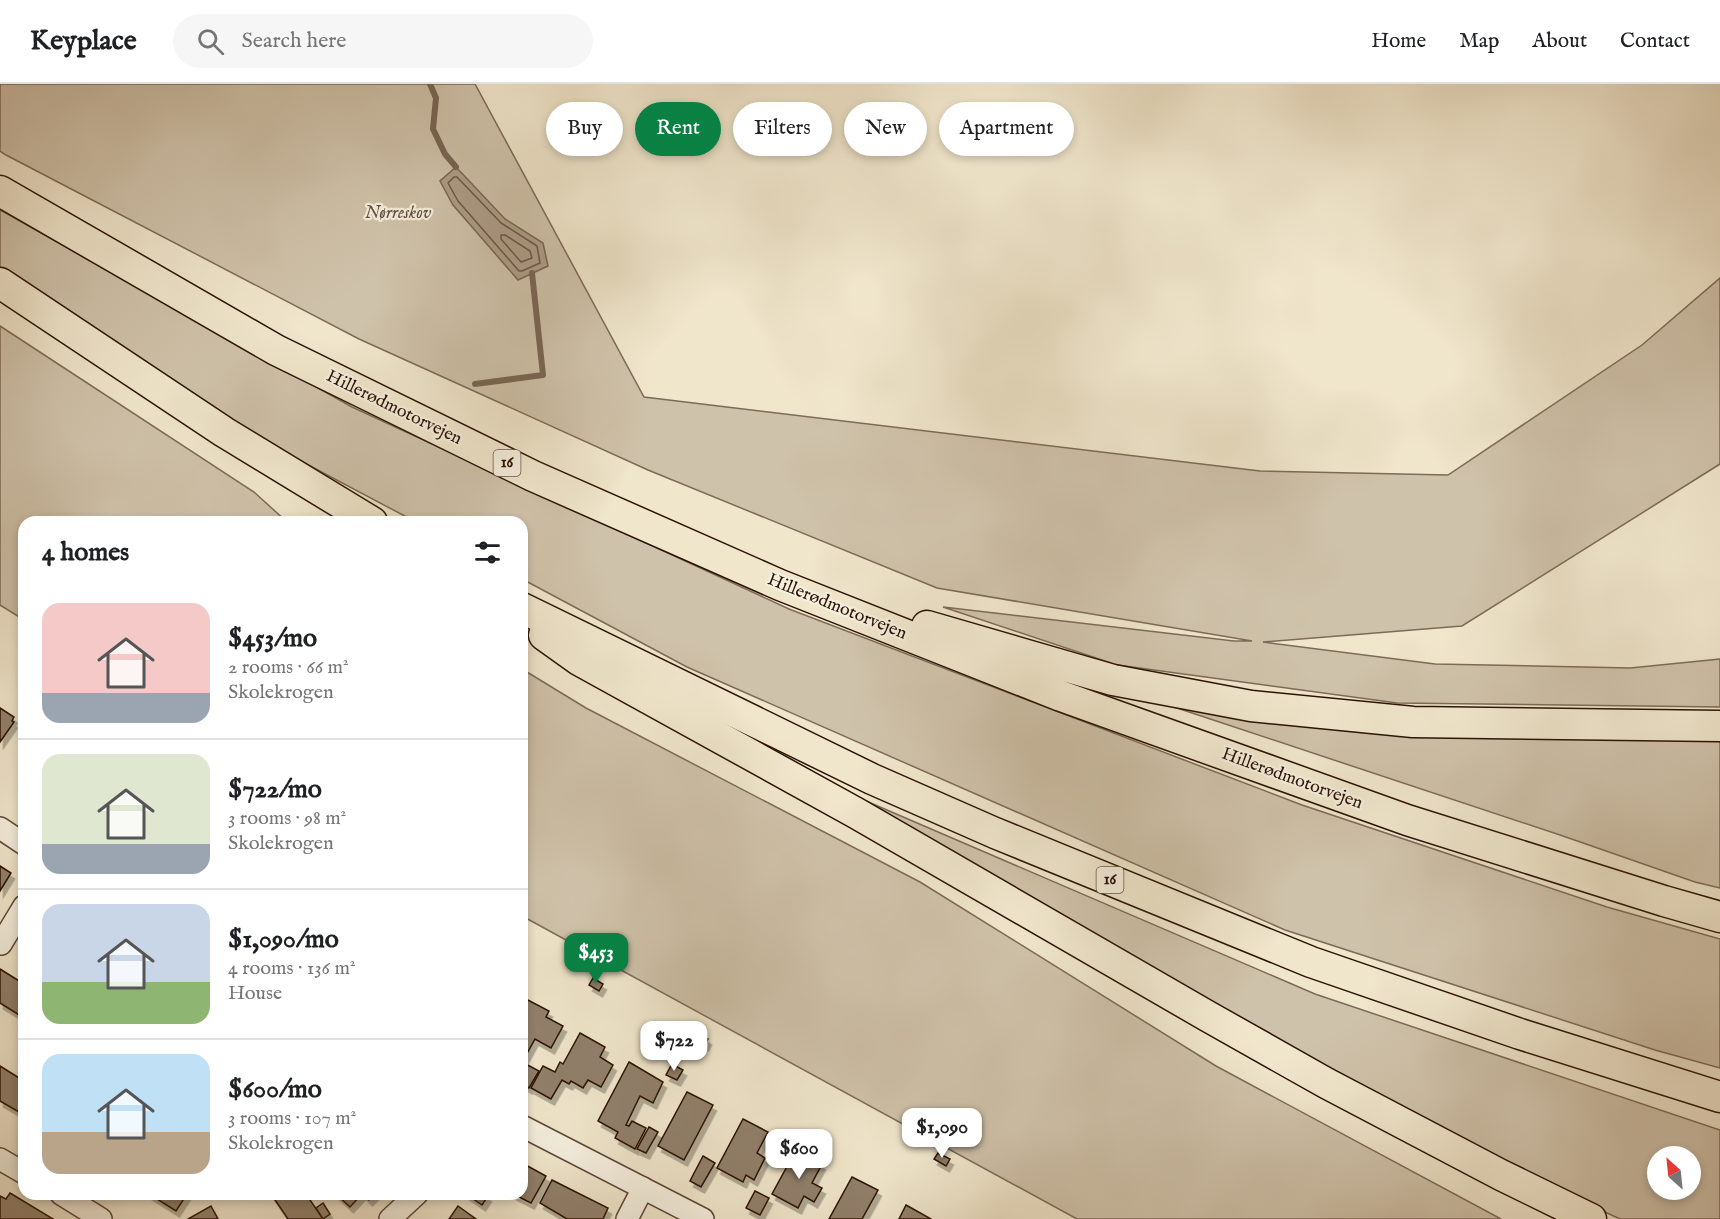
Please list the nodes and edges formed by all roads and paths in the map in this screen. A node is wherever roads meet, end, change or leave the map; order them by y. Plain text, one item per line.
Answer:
1 (0, 191) edge
2 (0, 283) edge
3 (362, 516) edge
4 (780, 585) junction
5 (528, 611) edge
6 (528, 623) edge
7 (1720, 726) edge
8 (0, 828) edge
9 (18, 840) edge
10 (18, 916) edge
11 (1720, 917) edge
12 (1, 944) edge
13 (1720, 1097) edge
14 (528, 1129) edge
15 (0, 1159) edge
16 (18, 1170) edge
17 (643, 1188) junction
18 (71, 1200) edge
19 (411, 1200) edge
20 (101, 1219) edge
21 (390, 1219) edge
22 (627, 1219) edge
23 (703, 1219) edge
24 (1591, 1219) edge

1 - 4 highway, Hillerødmotorvejen / 16
2 - 3 highway
4 - 7 highway
4 - 11 highway, Hillerødmotorvejen / 16
5 - 13 highway, 16
6 - 24 highway
8 - 9 street
10 - 12 street
14 - 17 street
15 - 16 street
17 - 22 street
17 - 23 street
18 - 20 street
19 - 21 street

